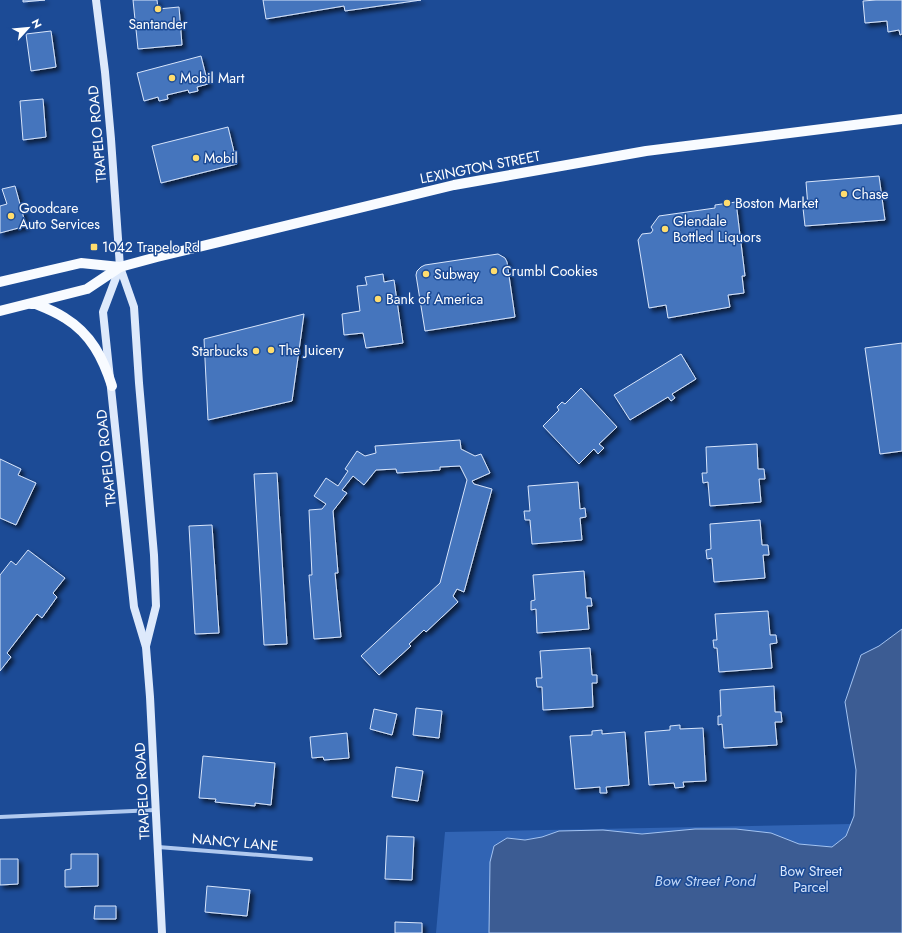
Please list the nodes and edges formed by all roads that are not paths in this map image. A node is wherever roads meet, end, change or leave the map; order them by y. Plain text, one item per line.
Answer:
1 (96, 0) edge
2 (902, 119) edge
3 (120, 267) junction
4 (0, 282) edge
5 (27, 304) junction
6 (0, 310) edge
7 (112, 386) junction
8 (146, 647) junction
9 (156, 810) junction
10 (0, 817) edge
11 (158, 847) junction
12 (311, 859) dead end
13 (162, 933) edge

1 - 3 main road, TRAPELO ROAD
2 - 3 main road, LEXINGTON STREET
3 - 4 main road, LEXINGTON STREET
3 - 5 main road, LEXINGTON STREET
3 - 7 main road, TRAPELO ROAD
3 - 8 main road, TRAPELO ROAD
5 - 6 main road, LEXINGTON STREET
5 - 7 main road
7 - 8 main road, TRAPELO ROAD
8 - 9 main road, TRAPELO ROAD
9 - 10 street
9 - 11 main road, TRAPELO ROAD
11 - 12 street, NANCY LANE
11 - 13 main road, TRAPELO ROAD

